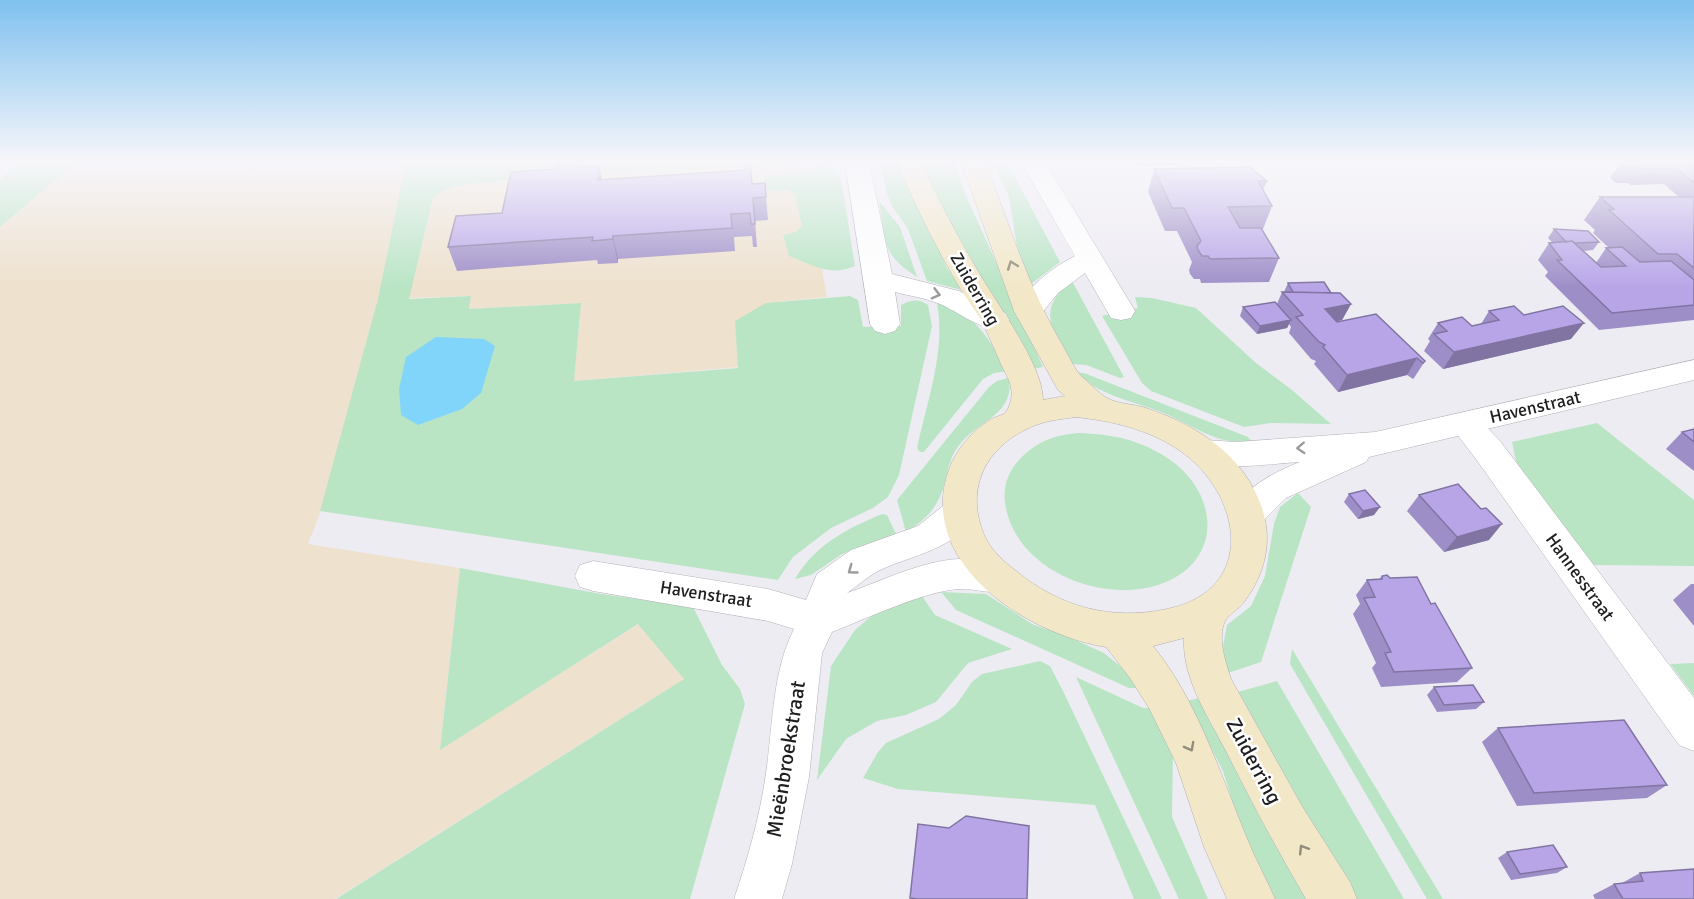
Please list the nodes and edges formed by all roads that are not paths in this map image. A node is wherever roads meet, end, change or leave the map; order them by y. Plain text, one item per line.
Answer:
1 (864, 204) edge
2 (927, 204) edge
3 (988, 204) edge
4 (1058, 204) edge
5 (1090, 259) junction
6 (879, 279) junction
7 (1028, 311) junction
8 (1121, 311) dead end
9 (994, 320) junction
10 (885, 324) dead end
11 (1694, 370) edge
12 (1097, 407) junction
13 (1018, 418) junction
14 (1465, 424) junction
15 (1375, 444) junction
16 (1205, 452) junction
17 (960, 512) junction
18 (1247, 514) junction
19 (593, 576) dead end
20 (996, 578) junction
21 (1207, 613) junction
22 (818, 620) junction
23 (1118, 632) junction
24 (1694, 731) edge
25 (758, 899) edge
26 (1251, 899) edge
27 (1333, 899) edge

1 - 6 street
2 - 9 main road, Zuiderring
7 -> 3 main road, Zuiderring
4 - 5 street
5 - 7 street
5 - 8 street
6 -> 9 street
6 - 10 street
7 - 12 main road, Zuiderring
9 - 13 main road, Zuiderring
11 - 14 street, Havenstraat
12 - 13 main road
12 - 16 main road
13 - 17 main road
14 - 15 street, Havenstraat
14 - 24 street, Hannesstraat
15 -> 16 street, Havenstraat
15 - 18 street, Havenstraat
16 - 18 main road
17 - 20 main road
17 -> 22 street, Mieënbroekstraat
18 - 21 main road
19 - 22 street, Havenstraat
20 - 22 street
20 - 23 main road
21 - 23 main road
27 -> 21 main road, Zuiderring
22 - 25 street, Mieënbroekstraat
23 -> 26 main road

